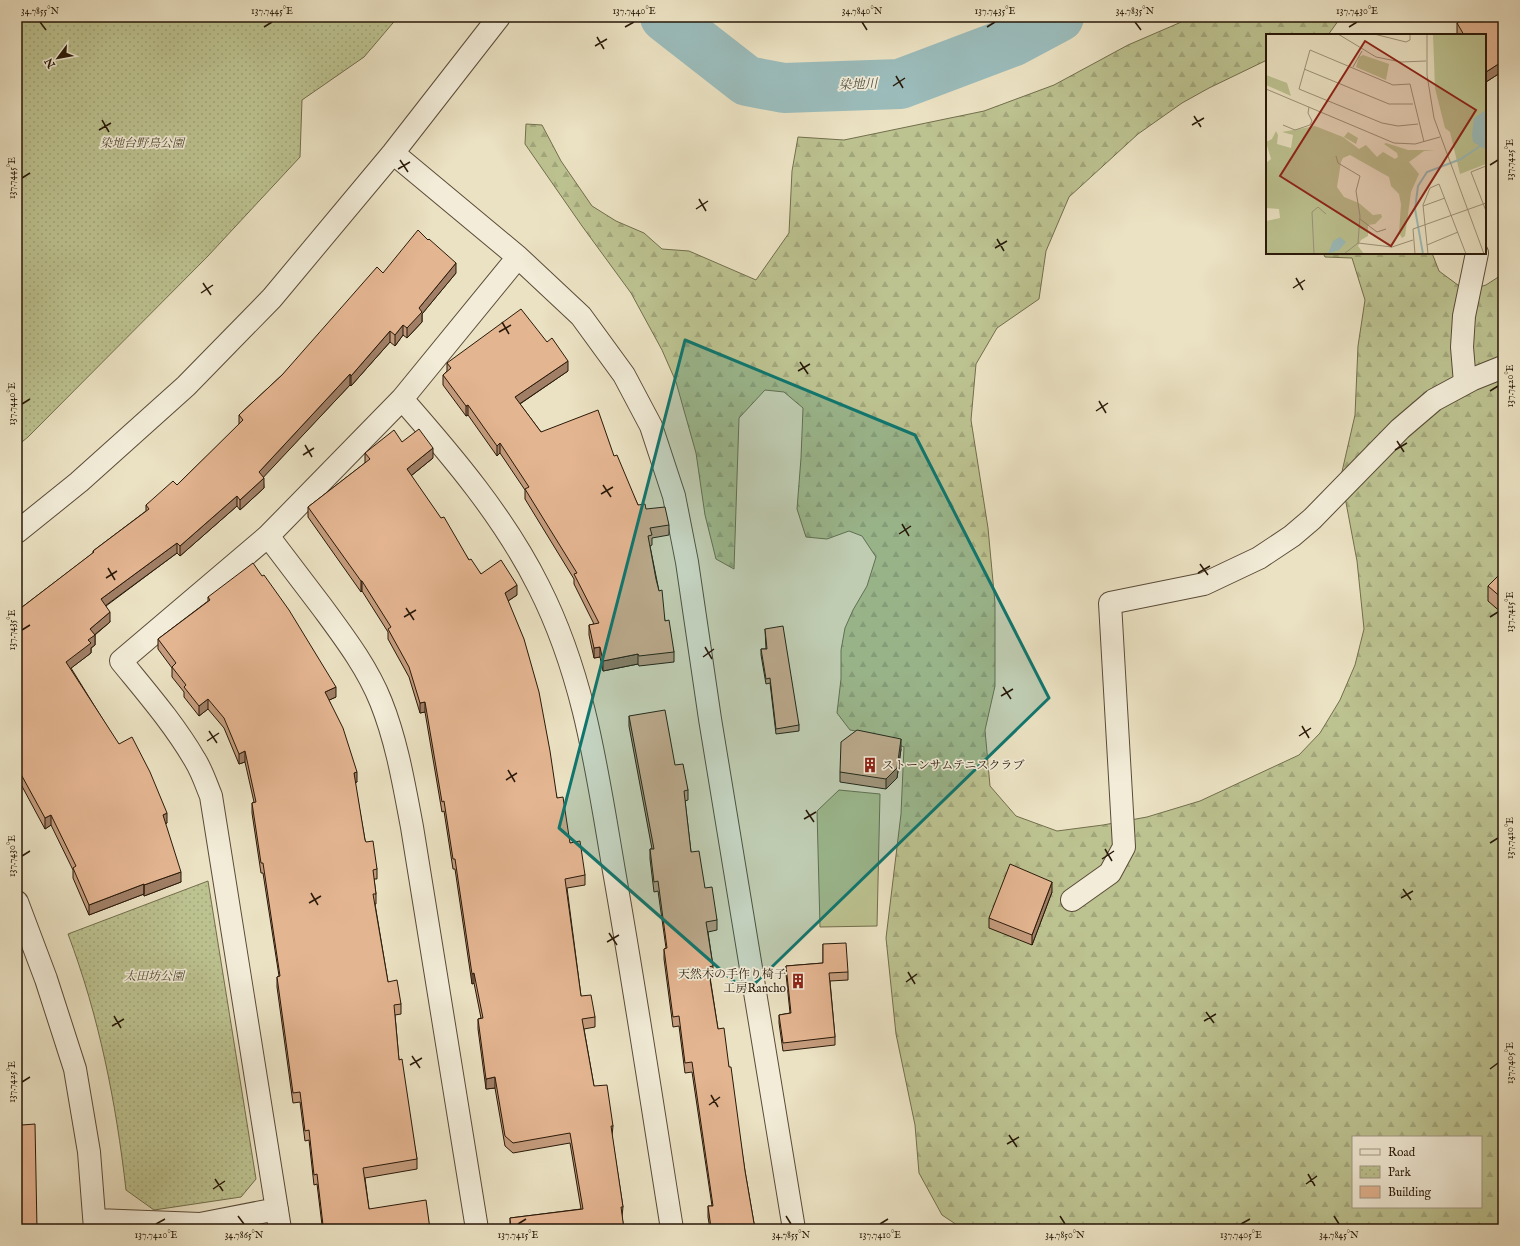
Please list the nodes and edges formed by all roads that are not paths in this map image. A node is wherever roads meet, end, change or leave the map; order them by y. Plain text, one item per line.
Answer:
1 (499, 17) edge
2 (393, 153) junction
3 (1477, 254) edge
4 (518, 257) junction
5 (1503, 367) edge
6 (1465, 383) junction
7 (402, 399) junction
8 (17, 532) edge
9 (268, 536) junction
10 (1072, 900) dead end
11 (17, 902) edge
12 (278, 1219) edge
13 (96, 1225) edge
14 (477, 1229) edge
15 (672, 1229) edge
16 (794, 1229) edge

1 - 2 street
2 - 4 street
2 - 8 street
3 - 6 street
4 - 7 street
4 - 16 street
5 - 6 street
6 - 10 street
7 - 9 street
7 - 15 street
9 - 12 street
9 - 14 street
11 - 13 street
12 - 13 street

